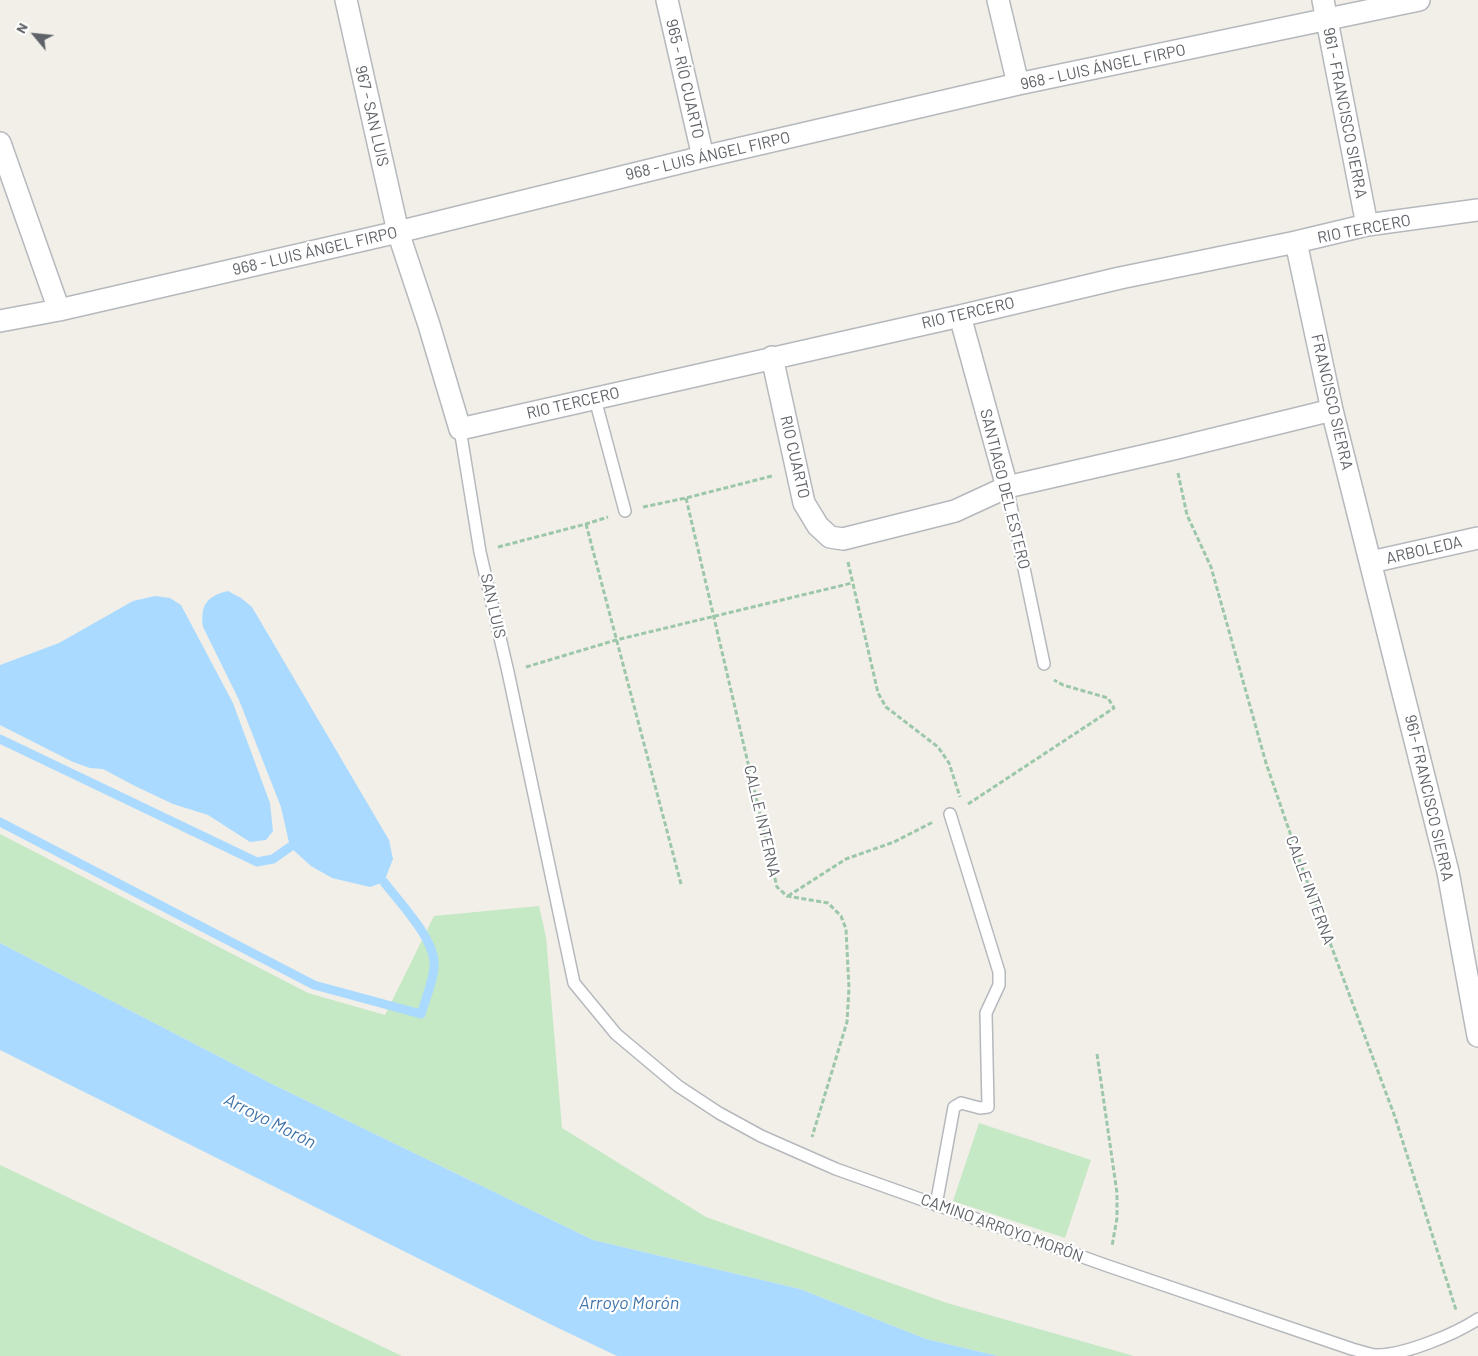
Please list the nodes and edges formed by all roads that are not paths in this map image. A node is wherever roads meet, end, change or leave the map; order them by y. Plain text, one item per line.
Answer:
1 (346, 0) edge
2 (667, 0) edge
3 (998, 0) edge
4 (1419, 0) edge
5 (1325, 10) edge
6 (1018, 84) junction
7 (0, 143) edge
8 (703, 157) junction
9 (1478, 210) edge
10 (1367, 225) junction
11 (398, 232) junction
12 (1296, 242) junction
13 (59, 310) junction
14 (960, 316) junction
15 (0, 321) edge
16 (772, 357) junction
17 (595, 399) junction
18 (1332, 410) junction
19 (460, 429) junction
20 (1007, 487) junction
21 (625, 511) dead end
22 (1478, 538) edge
23 (1371, 562) junction
24 (1044, 664) road end
25 (950, 814) road end
26 (574, 983) joint
27 (1478, 1036) edge
28 (936, 1205) junction
29 (1477, 1320) edge

1 - 11 street, 967 - SAN LUIS
2 - 8 street, 965 - RÍO CUARTO
3 - 6 street
4 - 5 street, 968 - LUIS ÁNGEL FIRPO
5 - 6 street, 968 - LUIS ÁNGEL FIRPO
5 - 10 street, 961 - FRANCISCO SIERRA
6 - 8 street, 968 - LUIS ÁNGEL FIRPO
7 - 13 street
8 - 11 street, 968 - LUIS ÁNGEL FIRPO
9 - 10 street, RIO TERCERO
10 - 12 street, RIO TERCERO
11 - 13 street, 968 - LUIS ÁNGEL FIRPO
11 - 19 street, SAN LUIS
12 - 14 street, RIO TERCERO
12 - 18 street, FRANCISCO SIERRA
13 - 15 street, 968 - LUIS ÁNGEL FIRPO
14 - 16 street, RIO TERCERO
14 - 20 street, SANTIAGO DEL ESTERO
16 - 17 street, RIO TERCERO
16 - 20 street, RIO CUARTO
17 - 19 street, RIO TERCERO
17 - 21 lane
18 - 20 street
18 - 23 street, FRANCISCO SIERRA
19 - 26 lane, SAN LUIS
20 - 24 lane, SANTIAGO DEL ESTERO
22 - 23 street, ARBOLEDA
23 - 27 street, 961- FRANCISCO SIERRA
25 - 28 lane
26 - 28 lane, CAMINO ARROYO MORÓN
28 - 29 lane, CAMINO ARROYO MORÓN

